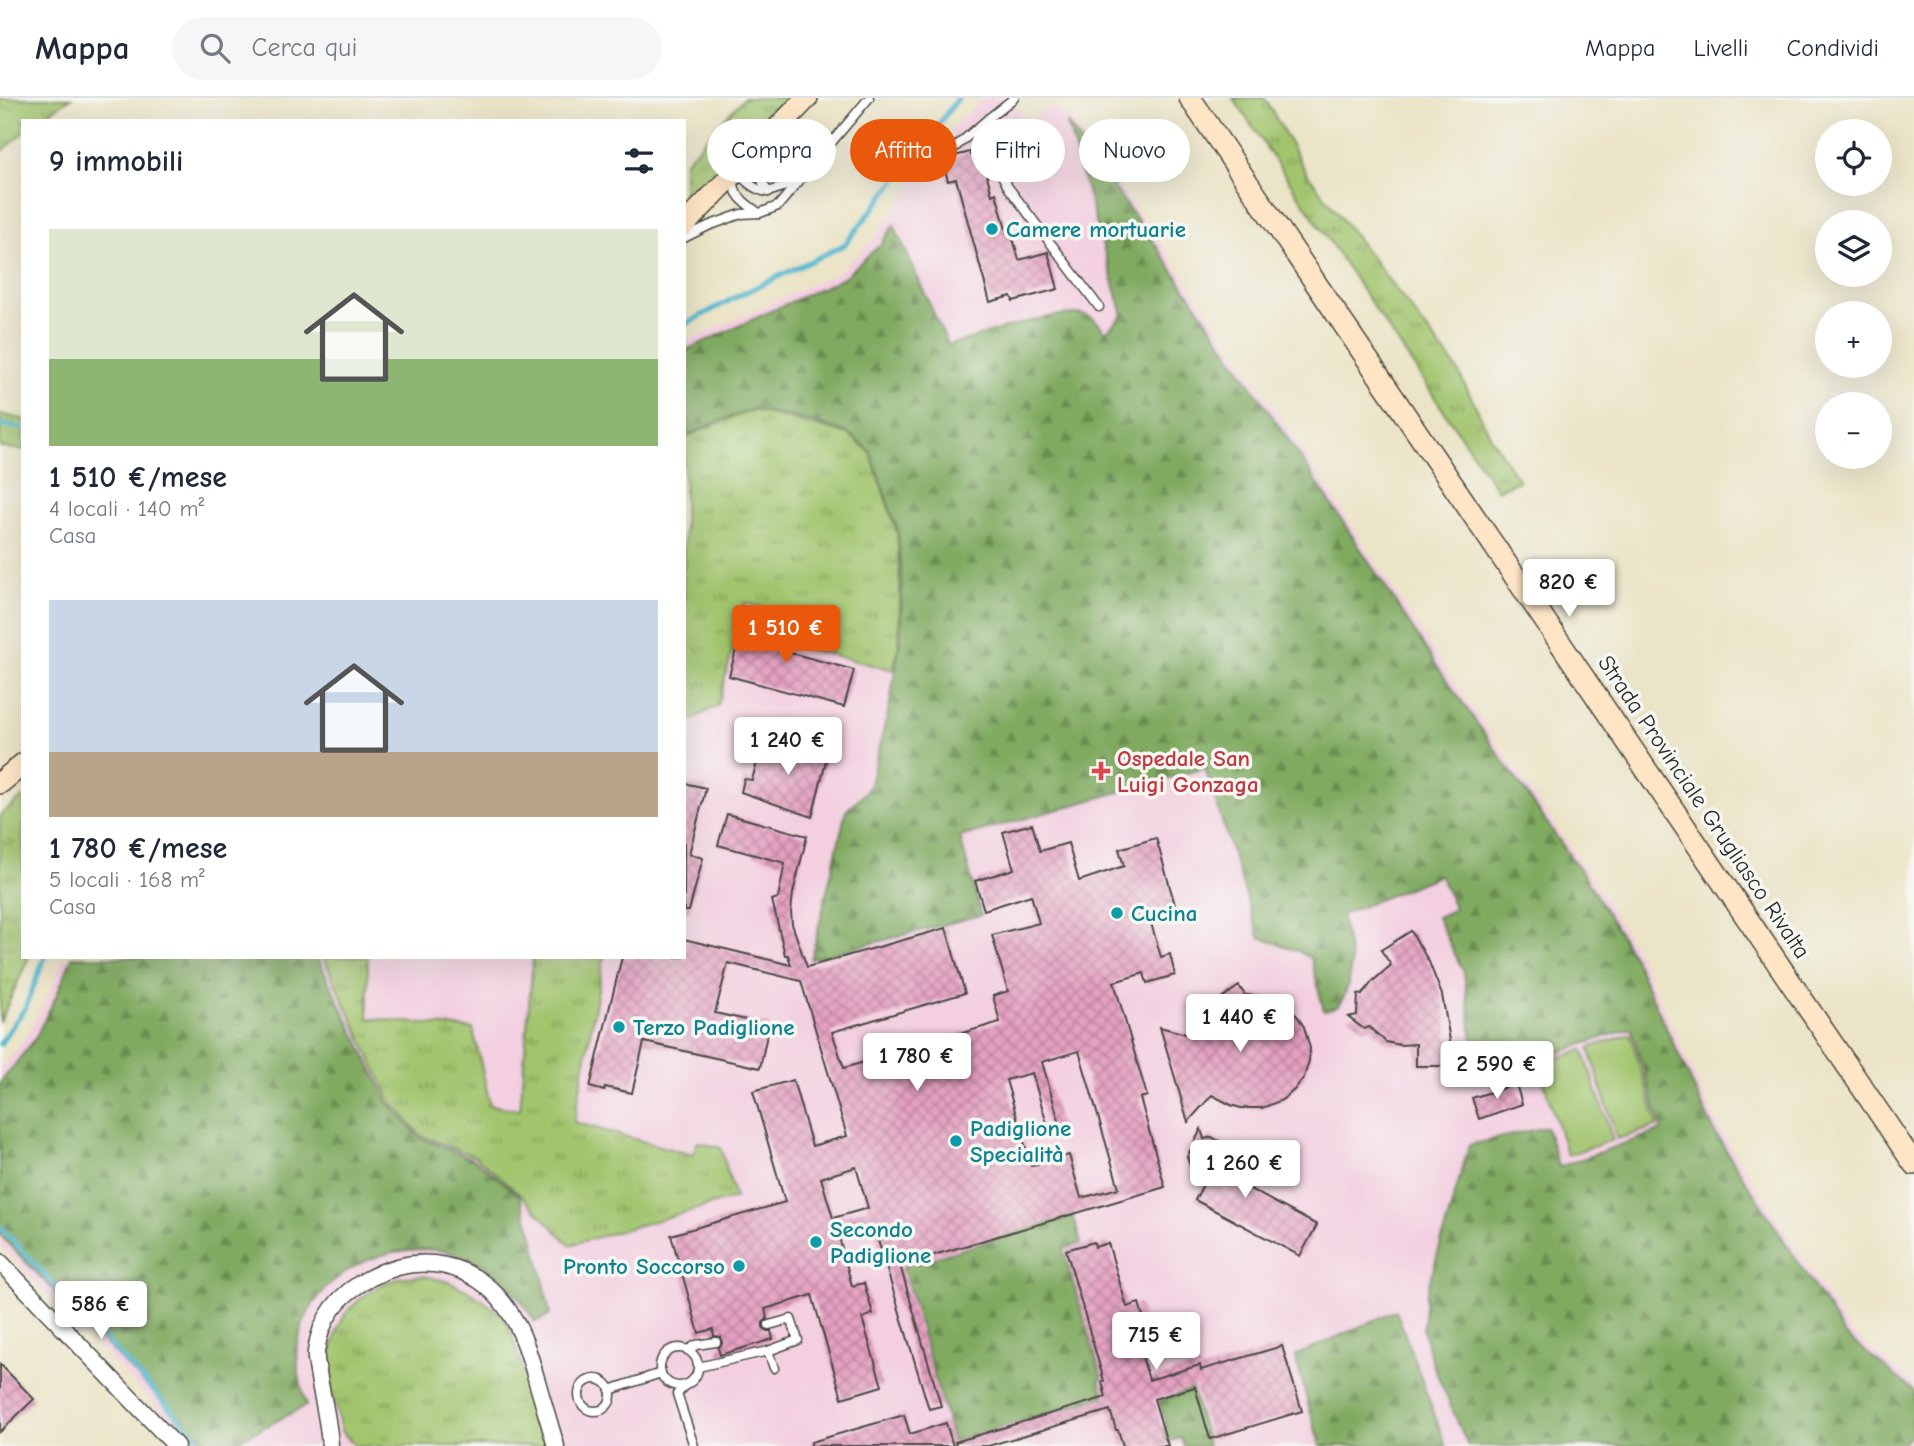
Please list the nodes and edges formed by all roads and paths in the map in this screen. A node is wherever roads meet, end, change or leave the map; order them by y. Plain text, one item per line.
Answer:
1 (807, 98) edge
2 (814, 98) edge
3 (869, 98) edge
4 (1190, 98) edge
5 (1012, 99) edge
6 (989, 118) junction
7 (786, 119) edge
8 (957, 146) edge
9 (725, 182) edge
10 (734, 182) edge
11 (748, 182) edge
12 (798, 183) junction
13 (768, 192) junction
14 (760, 213) junction
15 (686, 223) edge
16 (686, 237) edge
17 (1099, 307) dead end
18 (21, 766) edge
19 (0, 783) edge
20 (1914, 1164) edge
21 (0, 1262) edge
22 (769, 1325) dead end
23 (716, 1342) dead end
24 (688, 1350) junction
25 (768, 1351) junction
26 (698, 1367) junction
27 (774, 1368) dead end
28 (661, 1373) junction
29 (688, 1383) junction
30 (610, 1390) junction
31 (176, 1446) edge
32 (330, 1446) edge
33 (556, 1446) edge
34 (694, 1446) edge

1 - 7 street
2 - 13 lane
3 - 12 lane
4 - 20 street, Strada Provinciale Grugliasco Rivalta
5 - 6 lane
6 - 8 lane
6 - 17 lane
9 - 15 street
10 - 14 lane
11 - 13 lane
12 - 13 lane
12 - 14 lane
14 - 16 lane
18 - 19 street
21 - 31 street
22 - 25 lane
23 - 24 lane
24 - 26 lane
24 - 28 lane
25 - 26 lane
25 - 27 lane
26 - 29 lane
28 - 29 lane
28 - 30 lane
29 - 34 lane
30 - 30 lane
32 - 33 street

